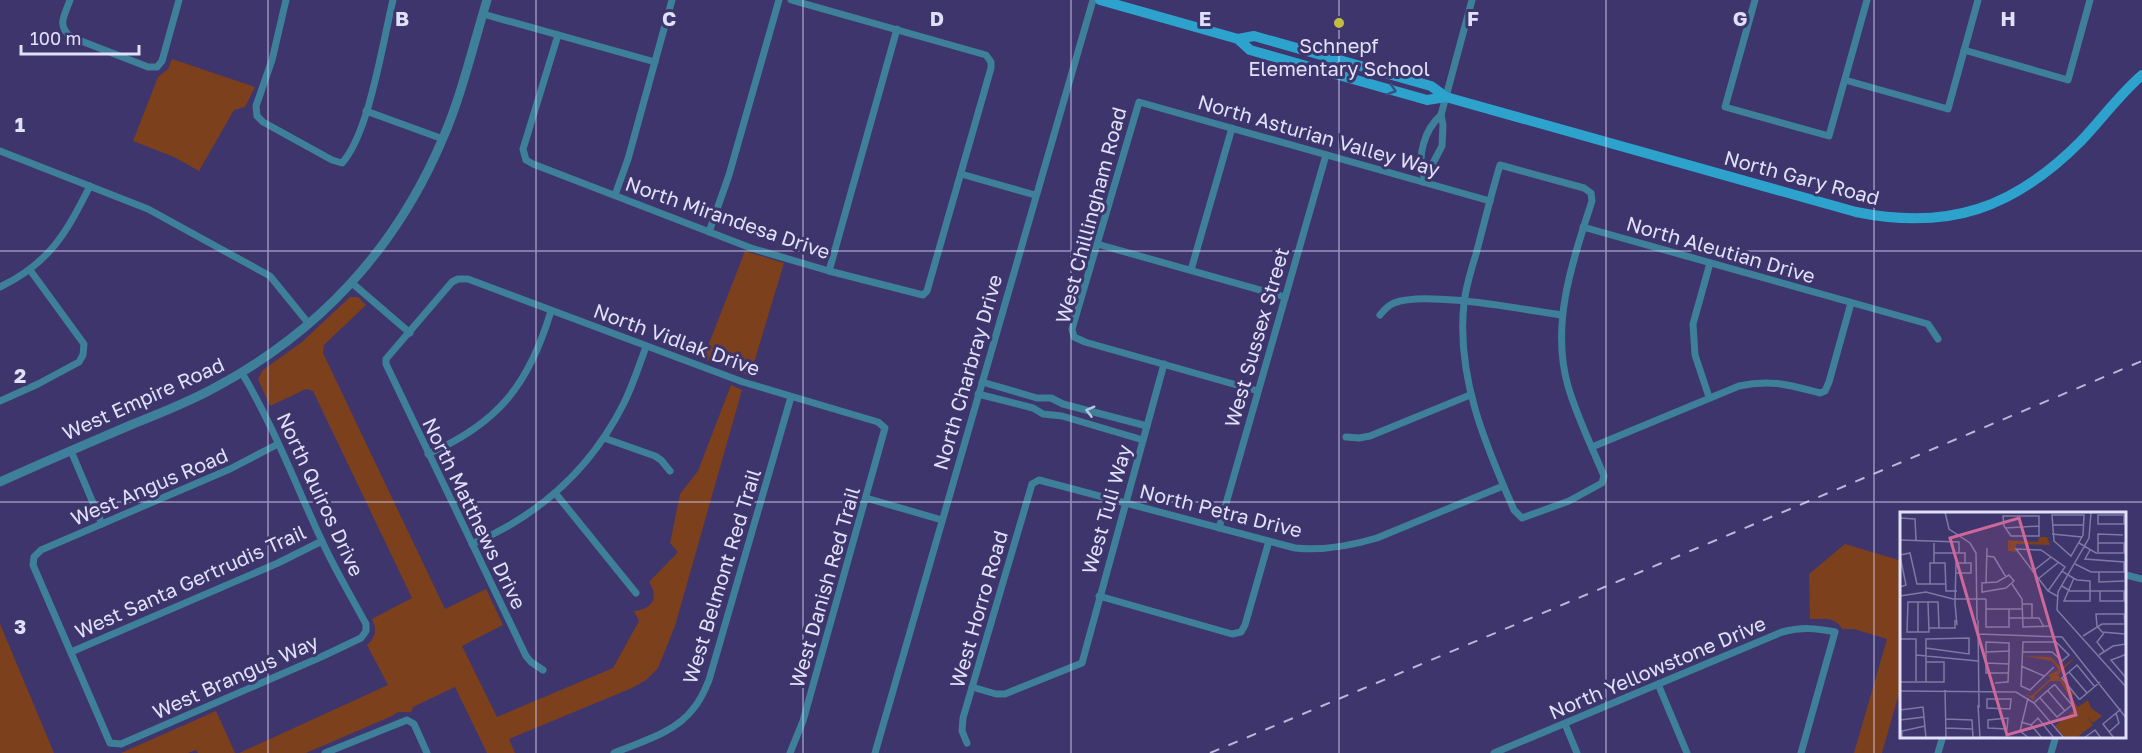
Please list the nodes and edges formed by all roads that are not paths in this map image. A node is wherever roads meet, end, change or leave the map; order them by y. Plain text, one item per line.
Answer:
1 (70, 0) edge
2 (179, 0) edge
3 (286, 0) edge
4 (393, 0) edge
5 (487, 0) edge
6 (672, 0) edge
7 (779, 0) edge
8 (791, 0) edge
9 (1093, 0) edge
10 (1100, 0) edge
11 (1472, 0) edge
12 (1755, 0) edge
13 (1867, 0) edge
14 (1978, 0) edge
15 (2090, 0) edge
16 (483, 14) junction
17 (897, 29) junction
18 (558, 35) junction
19 (1965, 50) junction
20 (655, 63) junction
21 (2142, 75) edge
22 (1845, 80) junction
23 (1446, 97) junction
24 (1139, 102) joint
25 (366, 111) junction
26 (1441, 115) junction
27 (1232, 128) junction
28 (443, 139) junction
29 (1424, 148) junction
30 (0, 151) edge
31 (1438, 153) junction
32 (1326, 155) junction
33 (961, 174) junction
34 (1423, 179) junction
35 (90, 186) junction
36 (615, 195) junction
37 (1035, 195) junction
38 (1490, 201) junction
39 (1583, 227) junction
40 (709, 232) junction
41 (1097, 244) junction
42 (1710, 263) junction
43 (30, 270) junction
44 (1191, 270) junction
45 (829, 271) junction
46 (352, 283) junction
47 (0, 287) edge
48 (1285, 297) junction
49 (1464, 302) junction
50 (1851, 303) junction
51 (550, 311) junction
52 (1380, 315) dead end
53 (1562, 315) junction
54 (309, 324) junction
55 (410, 333) junction
56 (1938, 339) dead end
57 (646, 347) junction
58 (1164, 364) junction
59 (242, 373) junction
60 (982, 382) junction
61 (1258, 391) junction
62 (978, 394) junction
63 (1470, 395) junction
64 (791, 397) junction
65 (1710, 397) junction
66 (1058, 400) junction
67 (0, 401) edge
68 (1055, 416) junction
69 (1147, 426) junction
70 (885, 428) joint
71 (1346, 437) dead end
72 (604, 438) junction
73 (1143, 440) junction
74 (278, 444) junction
75 (1592, 447) junction
76 (71, 451) junction
77 (428, 454) junction
78 (670, 471) dead end
79 (0, 482) edge
80 (1032, 484) joint
81 (1503, 486) junction
82 (556, 494) junction
83 (866, 498) junction
84 (1125, 502) junction
85 (942, 520) junction
86 (102, 524) junction
87 (1219, 528) junction
88 (322, 541) junction
89 (1269, 541) junction
90 (472, 544) junction
91 (2127, 575) edge
92 (2142, 579) edge
93 (636, 593) dead end
94 (1099, 596) junction
95 (366, 631) joint
96 (71, 652) junction
97 (543, 670) dead end
98 (1658, 684) junction
99 (972, 687) junction
100 (1565, 724) junction
101 (1942, 738) edge
102 (2055, 738) edge
103 (968, 743) dead end
104 (325, 753) edge
105 (427, 753) edge
106 (614, 753) edge
107 (790, 753) edge
108 (875, 753) edge
109 (1494, 753) edge
110 (1577, 753) edge
111 (1687, 753) edge
112 (1801, 753) edge
113 (1938, 753) edge
114 (2051, 753) edge

1 - 2 street
3 - 25 street
4 - 25 street
5 - 16 street, West Empire Road
6 - 20 street
7 - 40 street
8 - 17 street
9 - 37 street, North Charbray Drive
10 - 23 main road, North Gary Road
11 - 23 street
12 - 22 street
13 - 22 street
14 - 19 street
15 - 19 street
16 - 18 street
16 - 28 street, West Empire Road
17 - 33 street
17 - 45 street
18 - 20 street
18 - 36 street, North Mirandesa Drive
19 - 22 street
20 - 36 street
21 - 23 main road, North Gary Road
23 - 26 street
24 - 27 street, North Asturian Valley Way
24 - 41 street, West Chillingham Road
25 - 28 street
26 - 29 street
26 - 31 street
27 - 32 street, North Asturian Valley Way
27 - 44 street
28 - 46 street, West Empire Road
29 - 31 street
29 - 34 street
30 - 35 street
31 - 34 street
32 - 34 street, North Asturian Valley Way
32 - 48 street, West Sussex Street
33 - 37 street
33 - 45 street, North Mirandesa Drive
34 - 38 street, North Asturian Valley Way
35 - 43 street
35 - 54 street
36 - 40 street, North Mirandesa Drive
37 - 60 street, North Charbray Drive
38 - 39 street
38 - 49 street
39 - 42 street, North Aleutian Drive
39 - 53 street
40 - 45 street, North Mirandesa Drive
41 - 44 street
41 - 58 street, West Chillingham Road
42 - 50 street, North Aleutian Drive
42 - 65 street
43 - 47 street
43 - 67 street
44 - 48 street
46 - 54 street, West Empire Road
46 - 55 street
48 - 61 street, West Sussex Street
49 - 52 street
49 - 53 street
49 - 63 street
50 - 56 street, North Aleutian Drive
50 - 65 street
51 - 55 street, North Vidlak Drive
51 - 57 street, North Vidlak Drive
51 - 77 street
53 - 75 street
54 - 59 street, West Empire Road
55 - 77 street, North Matthews Drive
57 - 64 street, North Vidlak Drive
57 - 72 street
58 - 61 street
58 - 69 street, West Tuli Way
59 - 74 street, North Quiros Drive
59 - 76 street, West Empire Road
60 - 62 street, North Charbray Drive
60 - 66 street
61 - 87 street, West Sussex Street
62 - 68 street
62 - 85 street, North Charbray Drive
63 - 71 street
63 - 81 street
64 - 70 street, North Vidlak Drive
64 - 106 street, West Belmont Red Trail
65 - 75 street
66 - 68 street
69 -> 66 street
68 - 73 street
69 - 73 street, West Tuli Way
70 - 83 street, West Danish Red Trail
72 - 78 street
72 - 82 street
73 - 84 street, West Tuli Way
74 - 86 street, West Angus Road
74 - 88 street, North Quiros Drive
75 - 81 street
76 - 79 street, West Empire Road
76 - 86 street
77 - 90 street, North Matthews Drive
80 - 84 street, North Petra Drive
80 - 99 street, West Horro Road
81 - 89 street, North Petra Drive
82 - 90 street
82 - 93 street
83 - 85 street
83 - 107 street, West Danish Red Trail
84 - 87 street, North Petra Drive
84 - 94 street, West Tuli Way
85 - 108 street, North Charbray Drive
86 - 96 street, West Angus Road
87 - 89 street, North Petra Drive
88 - 95 street, North Quiros Drive
88 - 96 street, West Santa Gertrudis Trail
89 - 94 street
90 - 97 street, North Matthews Drive
91 - 92 street
94 - 99 street, West Tuli Way
95 - 96 street, West Brangus Way
98 - 100 street, North Yellowstone Drive
98 - 111 street
98 - 112 street, North Yellowstone Drive
99 - 103 street, West Horro Road
100 - 109 street, North Yellowstone Drive
100 - 110 street
101 - 113 street
102 - 114 street
104 - 105 street

